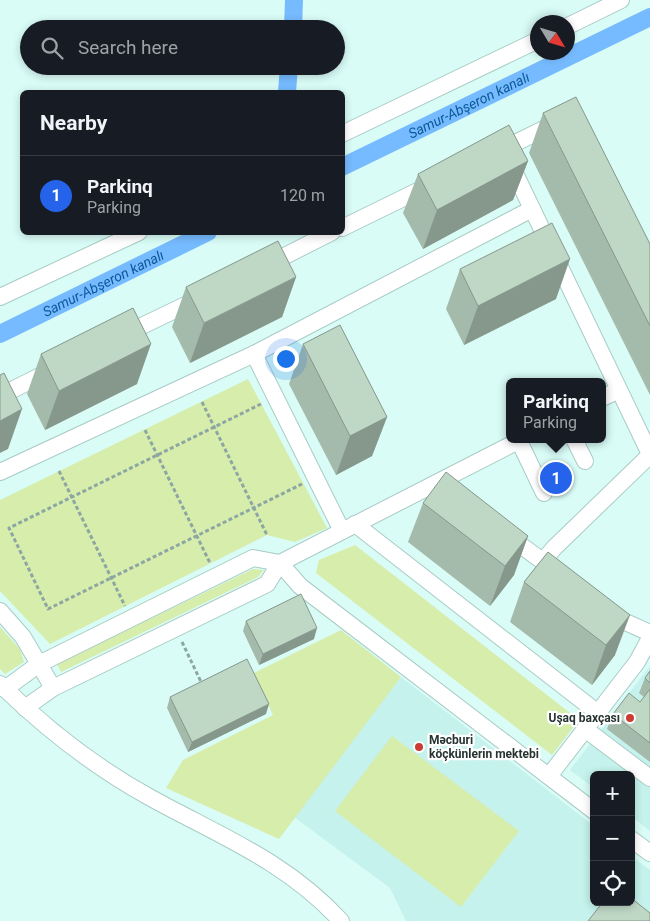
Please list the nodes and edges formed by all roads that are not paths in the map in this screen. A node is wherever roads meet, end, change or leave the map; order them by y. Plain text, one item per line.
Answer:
1 (621, 0) edge
2 (575, 23) edge
3 (530, 44) edge
4 (572, 130) edge
5 (345, 133) edge
6 (503, 149) junction
7 (485, 158) edge
8 (441, 179) edge
9 (532, 209) junction
10 (345, 227) edge
11 (133, 235) edge
12 (326, 235) edge
13 (254, 271) edge
14 (210, 293) edge
15 (0, 297) edge
16 (105, 344) edge
17 (254, 354) junction
18 (70, 361) edge
19 (619, 390) junction
20 (0, 396) edge
21 (606, 396) edge
22 (514, 443) edge
23 (521, 443) edge
24 (576, 443) edge
25 (650, 454) edge
26 (585, 461) dead end
27 (0, 472) edge
28 (437, 483) junction
29 (544, 493) dead end
30 (452, 494) edge
31 (349, 528) junction
32 (498, 528) edge
33 (543, 561) junction
34 (280, 563) junction
35 (574, 585) edge
36 (597, 602) edge
37 (0, 611) edge
38 (650, 633) edge
39 (650, 638) edge
40 (39, 664) junction
41 (2, 687) edge
42 (53, 688) junction
43 (25, 708) junction
44 (598, 713) junction
45 (585, 729) junction
46 (549, 776) junction
47 (650, 778) edge
48 (590, 807) edge
49 (635, 842) edge
50 (650, 853) edge
51 (341, 921) edge

1 - 2 street
3 - 5 street
4 - 6 street
6 - 7 street
6 - 9 street
8 - 10 street
9 - 17 street
9 - 19 street
11 - 15 street
12 - 13 street
14 - 16 street
17 - 27 street
17 - 31 street
18 - 20 street
19 - 21 street
19 - 25 street
22 - 28 street
23 - 29 street
24 - 26 street
25 - 33 street
28 - 30 street
28 - 31 street
31 - 34 street
31 - 44 street
32 - 33 street
33 - 35 street
34 - 40 street
34 - 42 street
34 - 46 street
36 - 38 street
37 - 40 street
39 - 44 street
40 - 41 street
40 - 42 street
41 - 43 street
42 - 43 street
43 - 51 street
44 - 45 street
45 - 46 street
45 - 47 street
46 - 48 street
49 - 50 street

